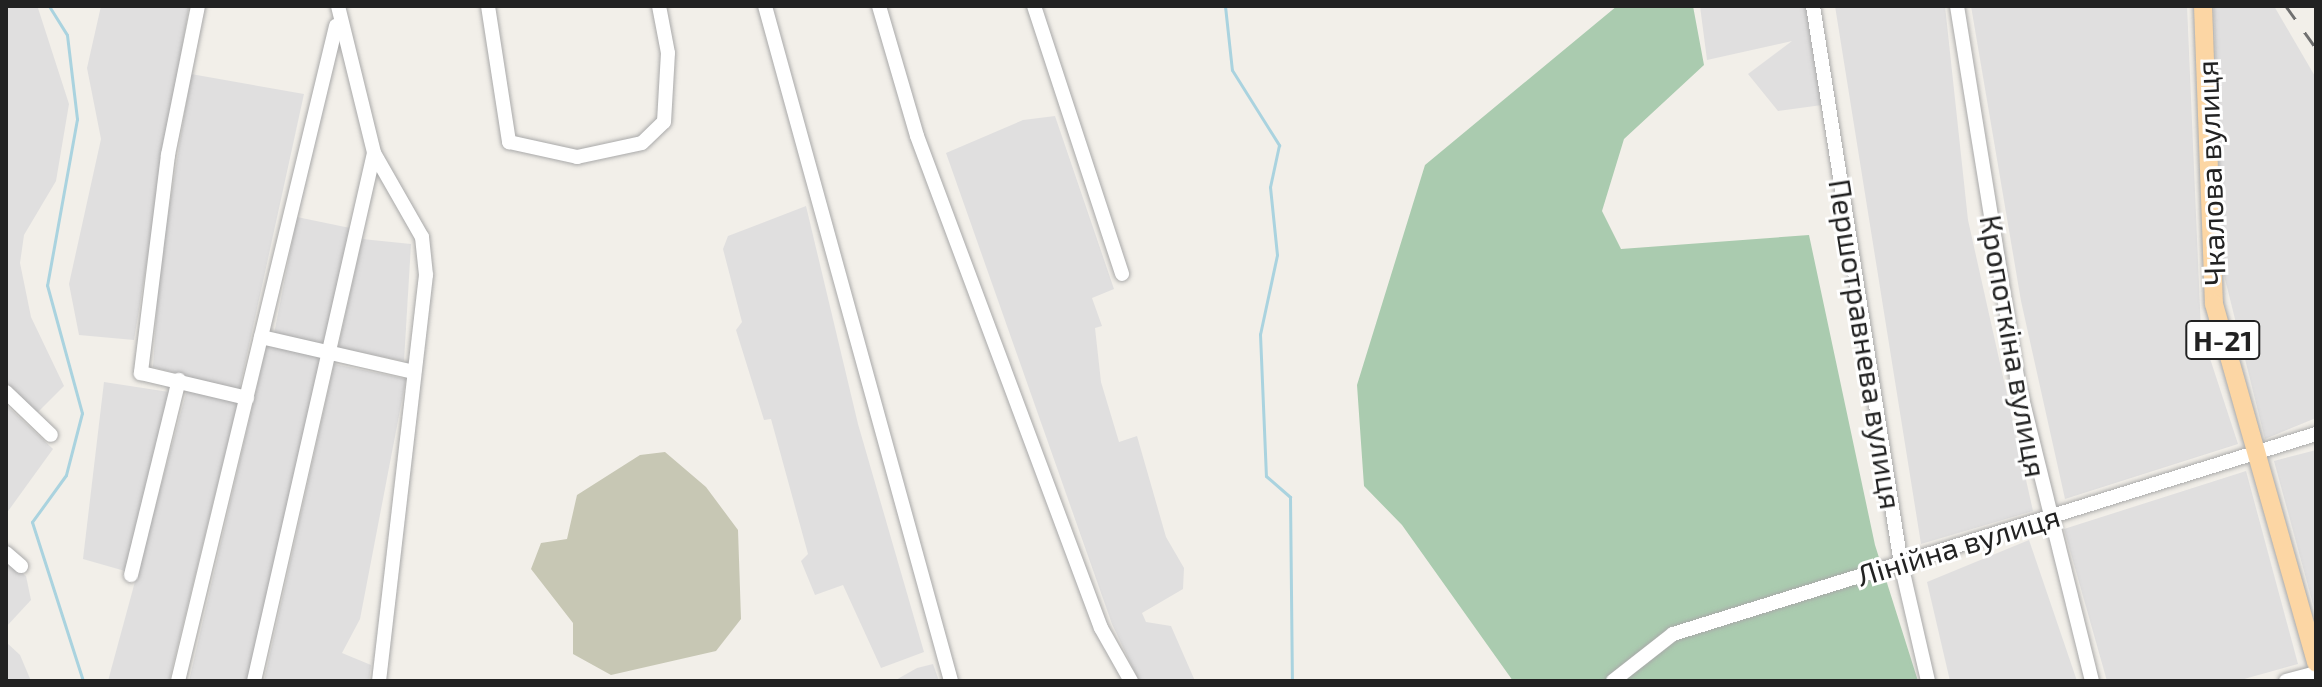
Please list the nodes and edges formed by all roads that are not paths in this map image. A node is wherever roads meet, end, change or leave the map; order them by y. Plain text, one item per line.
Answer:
1 (198, 6) edge
2 (338, 6) edge
3 (488, 6) edge
4 (659, 6) edge
5 (765, 6) edge
6 (879, 6) edge
7 (1034, 6) edge
8 (1813, 6) edge
9 (1957, 6) edge
10 (2203, 6) edge
11 (336, 22) junction
12 (374, 153) junction
13 (1122, 274) dead end
14 (261, 337) junction
15 (329, 352) junction
16 (414, 372) junction
17 (179, 380) junction
18 (6, 392) edge
19 (247, 398) junction
20 (2316, 434) edge
21 (51, 435) dead end
22 (2255, 453) junction
23 (2046, 518) junction
24 (6, 553) edge
25 (1901, 564) junction
26 (21, 566) dead end
27 (131, 575) dead end
28 (2316, 663) edge
29 (2316, 673) edge
30 (178, 681) edge
31 (254, 681) edge
32 (379, 681) edge
33 (951, 681) edge
34 (1131, 681) edge
35 (1613, 681) edge
36 (1928, 681) edge
37 (2092, 681) edge
38 (2286, 681) edge

1 - 17 street
2 - 11 street
3 - 4 street
5 - 33 street
6 - 34 street
7 - 13 street
8 - 25 street, Першотравнева вулиця
9 - 23 street, Кропоткіна вулиця
10 - 22 main road, Чкалова вулиця / Н-21
11 - 12 street
11 - 14 street
12 - 15 street
12 - 16 street
14 - 15 street
14 - 19 street
15 - 16 street
15 - 31 street
16 - 32 street
17 - 19 street
17 - 27 street
18 - 21 street
19 - 30 street
20 - 22 street, Лінійна вулиця
22 - 23 street, Лінійна вулиця
22 - 28 main road, Чкалова вулиця / Н-21
23 - 25 street, Лінійна вулиця
23 - 37 street, Кропоткіна вулиця
24 - 26 street
25 - 35 street, Лінійна вулиця
25 - 36 street, Першотравнева вулиця
29 - 38 street

